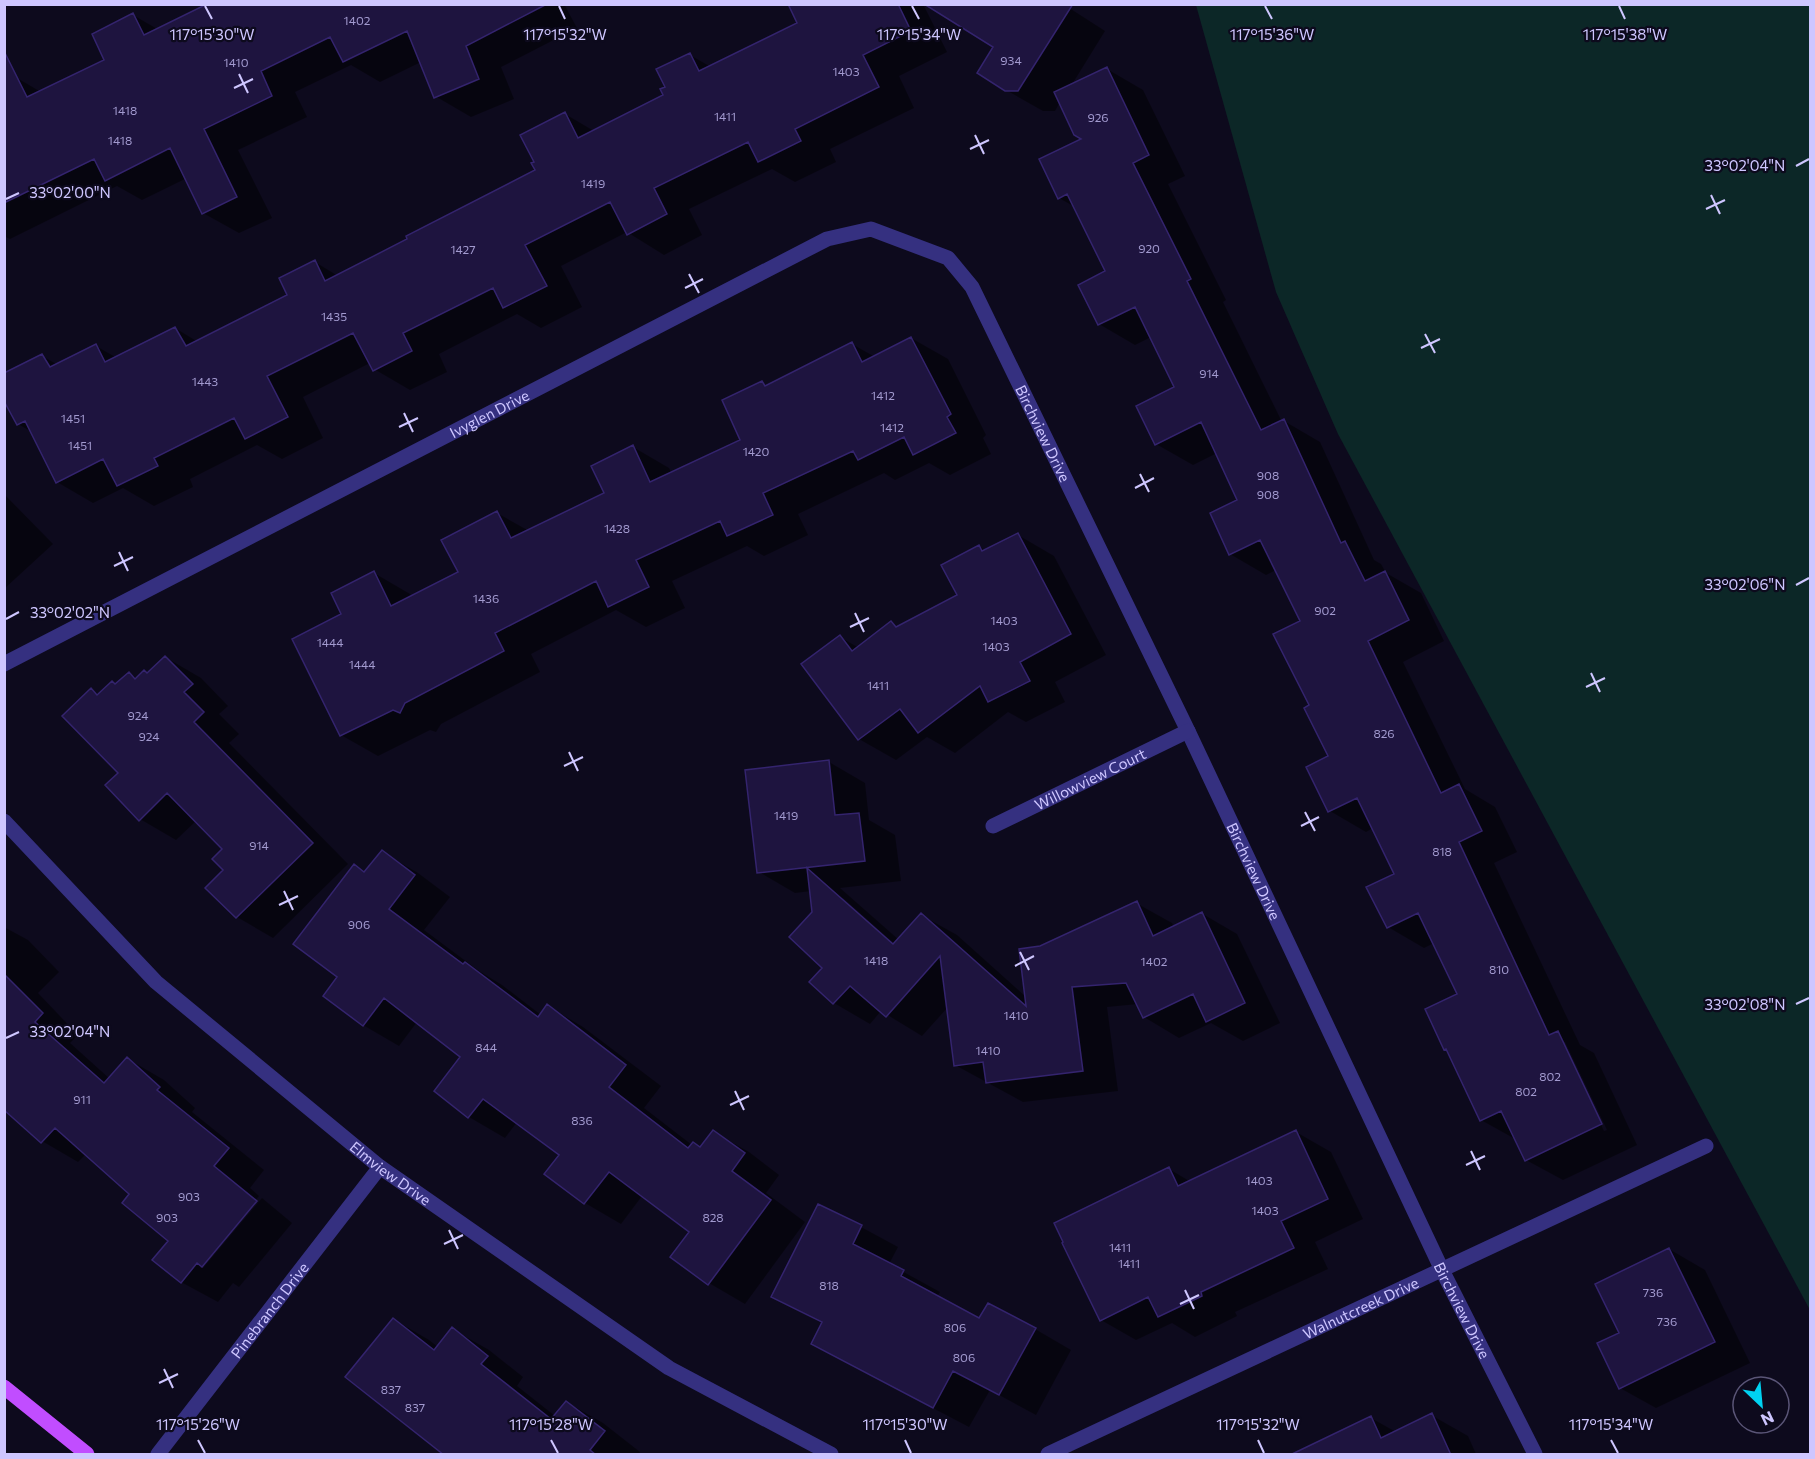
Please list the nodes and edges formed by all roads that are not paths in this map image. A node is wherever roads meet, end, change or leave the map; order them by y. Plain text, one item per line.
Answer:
1 (972, 287) joint
2 (4, 664) edge
3 (1188, 731) junction
4 (4, 821) edge
5 (993, 826) dead end
6 (1706, 1146) dead end
7 (380, 1167) junction
8 (1442, 1270) junction
9 (4, 1387) edge
10 (87, 1455) edge
11 (158, 1455) edge
12 (831, 1455) edge
13 (1048, 1455) edge
14 (1535, 1455) edge

1 - 2 street, Ivyglen Drive
1 - 3 street, Birchview Drive
3 - 5 street, Willowview Court
3 - 8 street, Birchview Drive
4 - 7 street, Elmview Drive
6 - 8 street, Walnutcreek Drive
7 - 11 street, Pinebranch Drive
7 - 12 street, Elmview Drive
8 - 13 street, Walnutcreek Drive
8 - 14 street, Birchview Drive
9 - 10 main road

